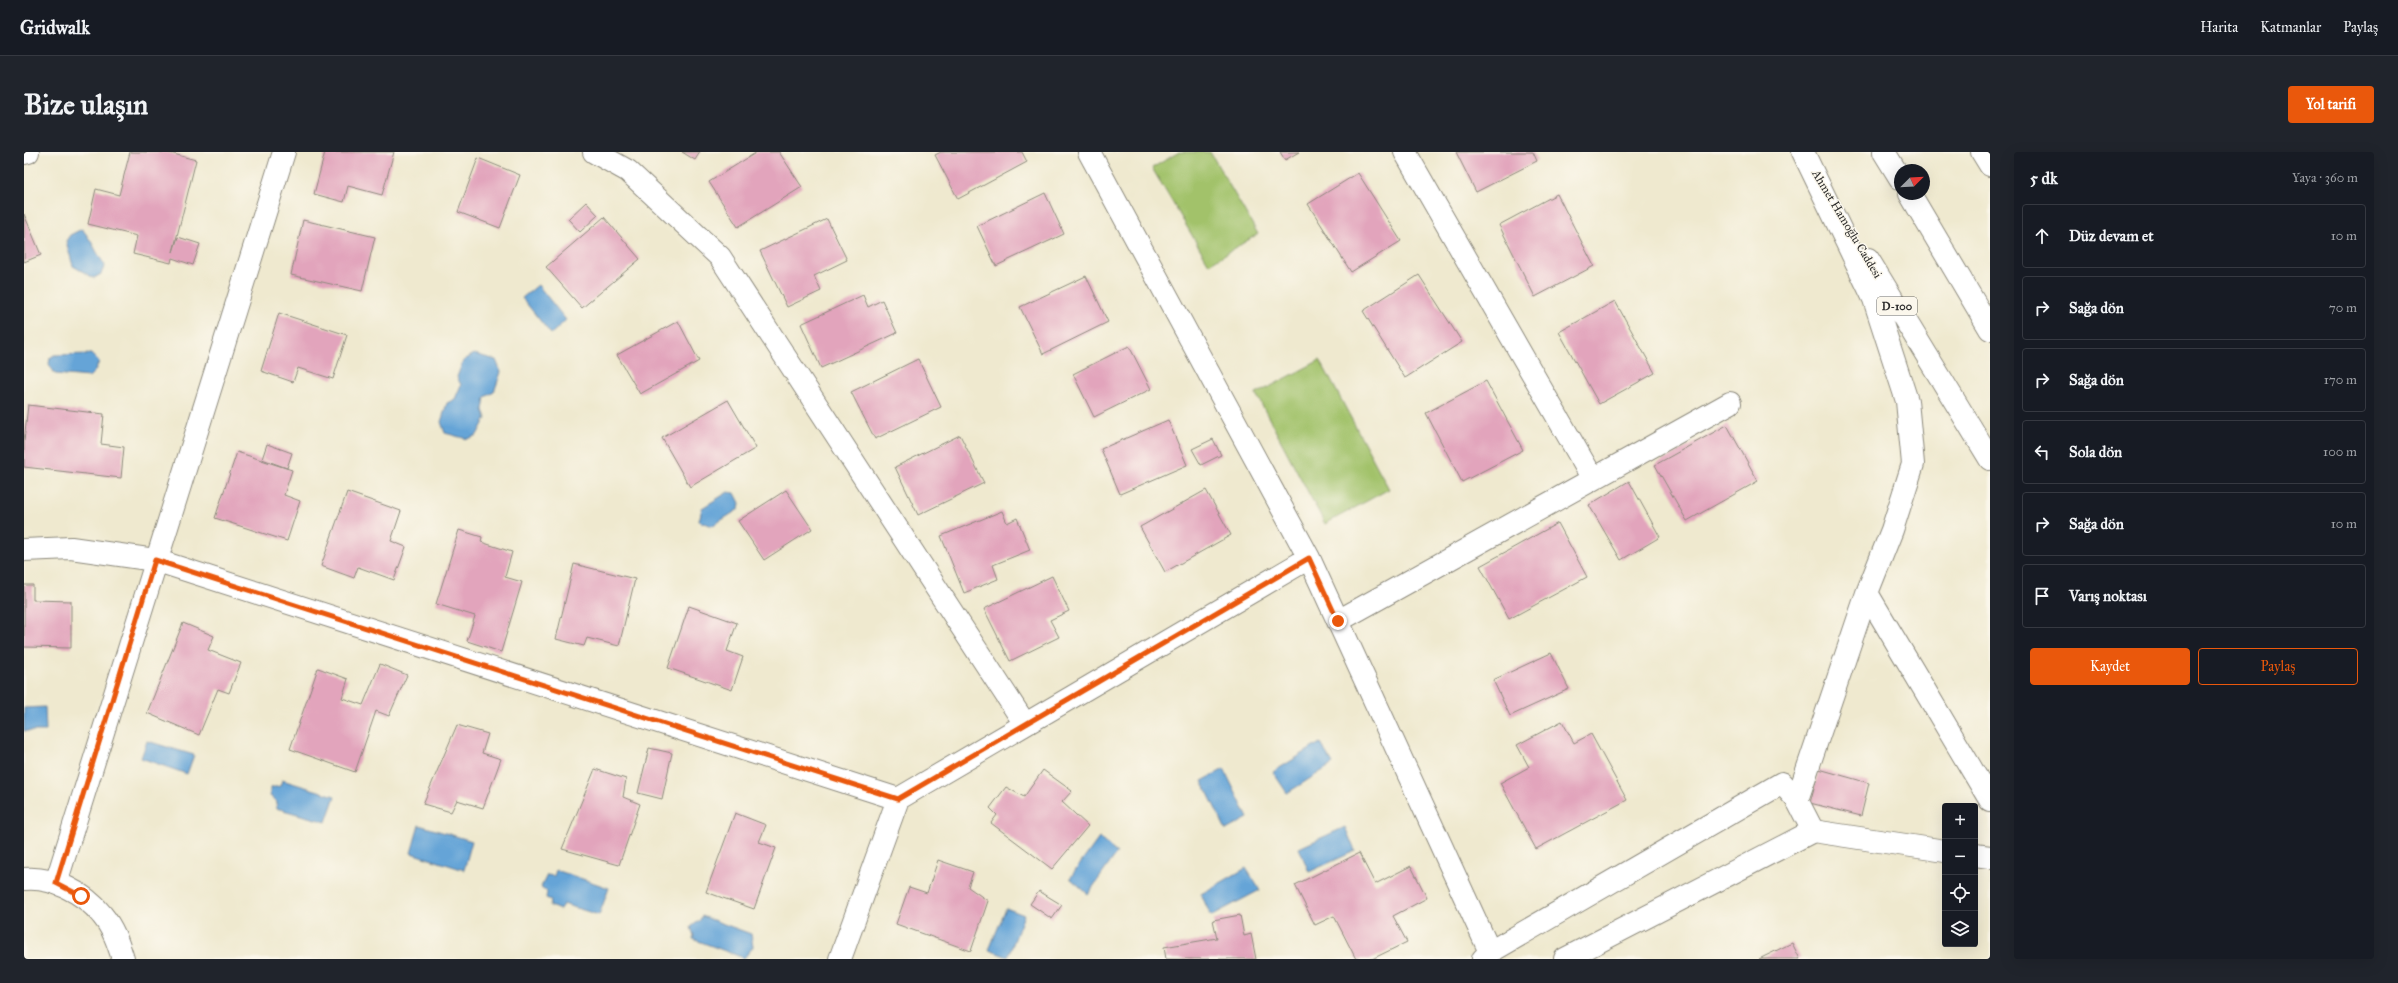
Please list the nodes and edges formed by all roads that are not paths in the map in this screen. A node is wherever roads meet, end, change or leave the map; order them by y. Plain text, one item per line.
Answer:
1 (28, 152) edge
2 (284, 152) edge
3 (594, 152) edge
4 (1089, 152) edge
5 (1405, 152) edge
6 (1803, 152) edge
7 (1884, 152) edge
8 (1982, 152) edge
9 (24, 154) edge
10 (1990, 165) edge
11 (1894, 168) edge
12 (1914, 200) edge
13 (1990, 329) edge
14 (1730, 403) dead end
15 (1990, 459) edge
16 (1593, 479) junction
17 (24, 550) edge
18 (1309, 558) junction
19 (155, 560) junction
20 (1867, 593) junction
21 (1338, 621) junction
22 (1025, 724) junction
23 (898, 799) junction
24 (1797, 800) junction
25 (1990, 800) edge
26 (1813, 831) junction
27 (1942, 851) edge
28 (1978, 855) edge
29 (1990, 857) edge
30 (24, 879) edge
31 (56, 883) junction
32 (1487, 956) edge
33 (123, 959) edge
34 (840, 959) edge
35 (1565, 959) edge

1 - 9 main road
2 - 19 main road
3 - 22 main road
4 - 18 main road
5 - 16 main road
6 - 15 main road, Ahmet Hamoğlu Caddesi / D-100
6 - 20 main road
7 - 11 main road
8 - 10 main road
12 - 13 main road
14 - 16 main road
16 - 21 main road
17 - 19 main road
18 - 21 main road
18 - 22 main road
19 - 23 main road
19 - 31 main road
20 - 24 main road
20 - 25 main road
21 - 32 main road
22 - 23 main road
23 - 34 main road
24 - 26 main road
24 - 32 main road
26 - 27 main road
26 - 35 main road
28 - 29 main road
30 - 31 main road
31 - 33 main road

